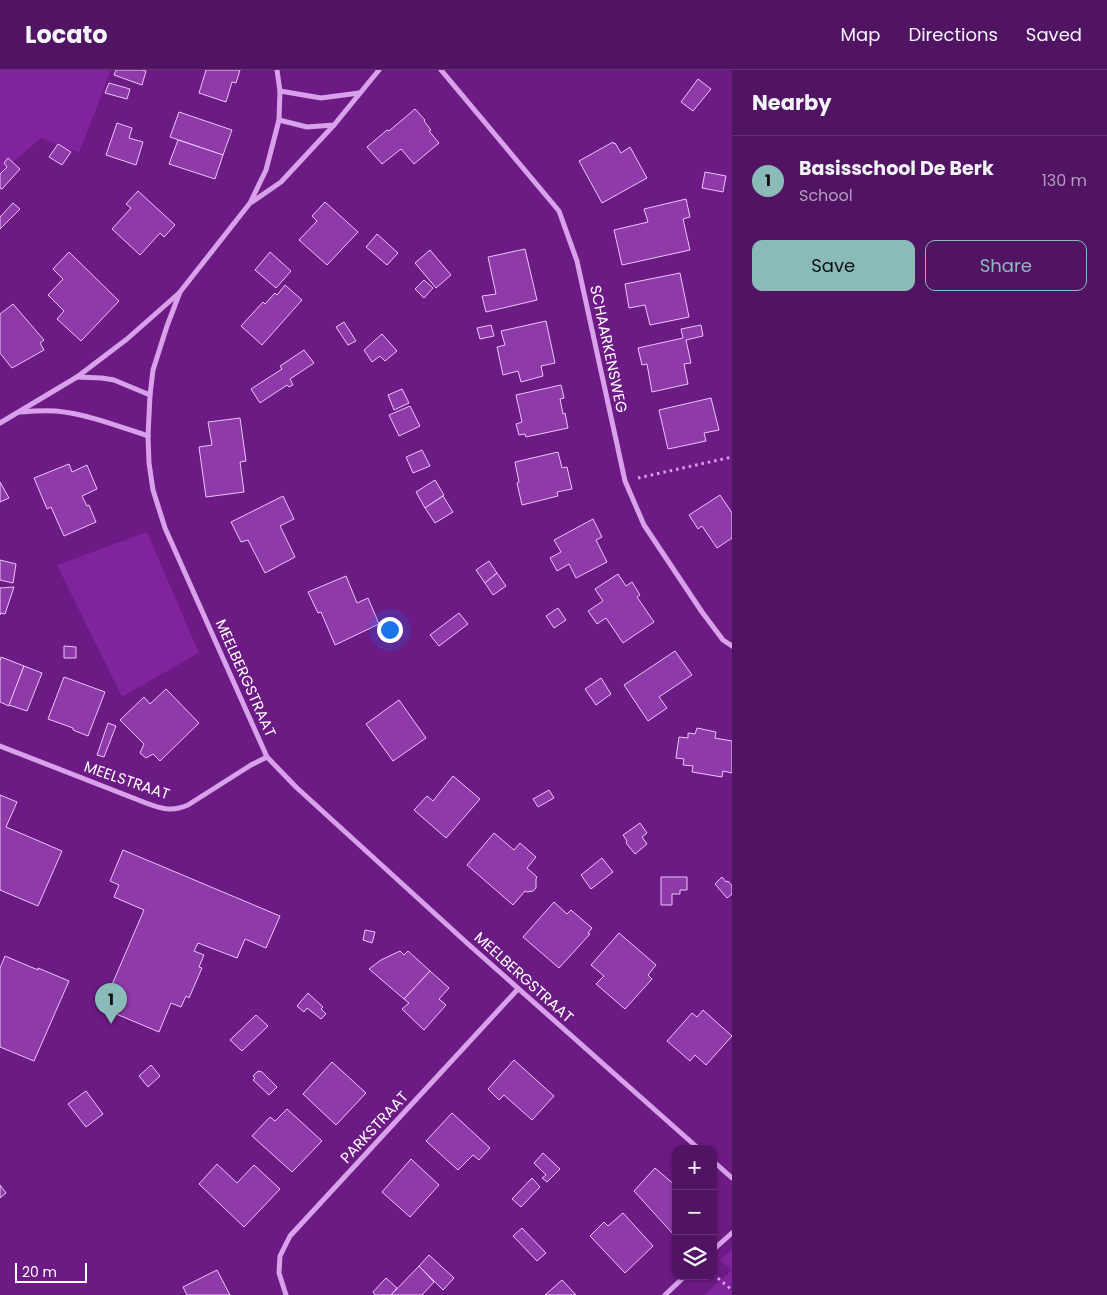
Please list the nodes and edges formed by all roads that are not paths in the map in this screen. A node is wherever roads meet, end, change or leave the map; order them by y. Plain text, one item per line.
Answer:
1 (278, 70) edge
2 (379, 70) edge
3 (441, 70) edge
4 (280, 92) junction
5 (359, 94) junction
6 (278, 120) junction
7 (334, 125) junction
8 (250, 203) junction
9 (180, 292) junction
10 (77, 377) junction
11 (150, 395) junction
12 (20, 412) junction
13 (0, 423) edge
14 (148, 436) junction
15 (732, 646) edge
16 (0, 746) edge
17 (267, 756) junction
18 (518, 989) junction
19 (694, 1145) edge
20 (717, 1165) edge
21 (732, 1178) edge
22 (732, 1233) edge
23 (717, 1246) edge
24 (681, 1280) edge
25 (286, 1295) edge
26 (664, 1295) edge

1 - 4 street, MEELBERGSTRAAT
2 - 5 street
3 - 15 street, SCHAARKENSWEG
4 - 5 street
4 - 6 street, MEELBERGSTRAAT
5 - 7 street
6 - 7 street
6 - 8 street, MEELBERGSTRAAT
7 - 8 street
8 - 9 street, MEELBERGSTRAAT
9 - 10 street
9 - 11 street, MEELBERGSTRAAT
10 - 11 street
10 - 12 street
11 - 14 street, MEELBERGSTRAAT
12 - 13 street
12 - 14 street
14 - 17 street, MEELBERGSTRAAT
16 - 17 street, MEELSTRAAT
17 - 18 street, MEELBERGSTRAAT
18 - 19 street, MEELBERGSTRAAT
18 - 25 street, PARKSTRAAT
20 - 21 street
22 - 23 street
24 - 26 street

